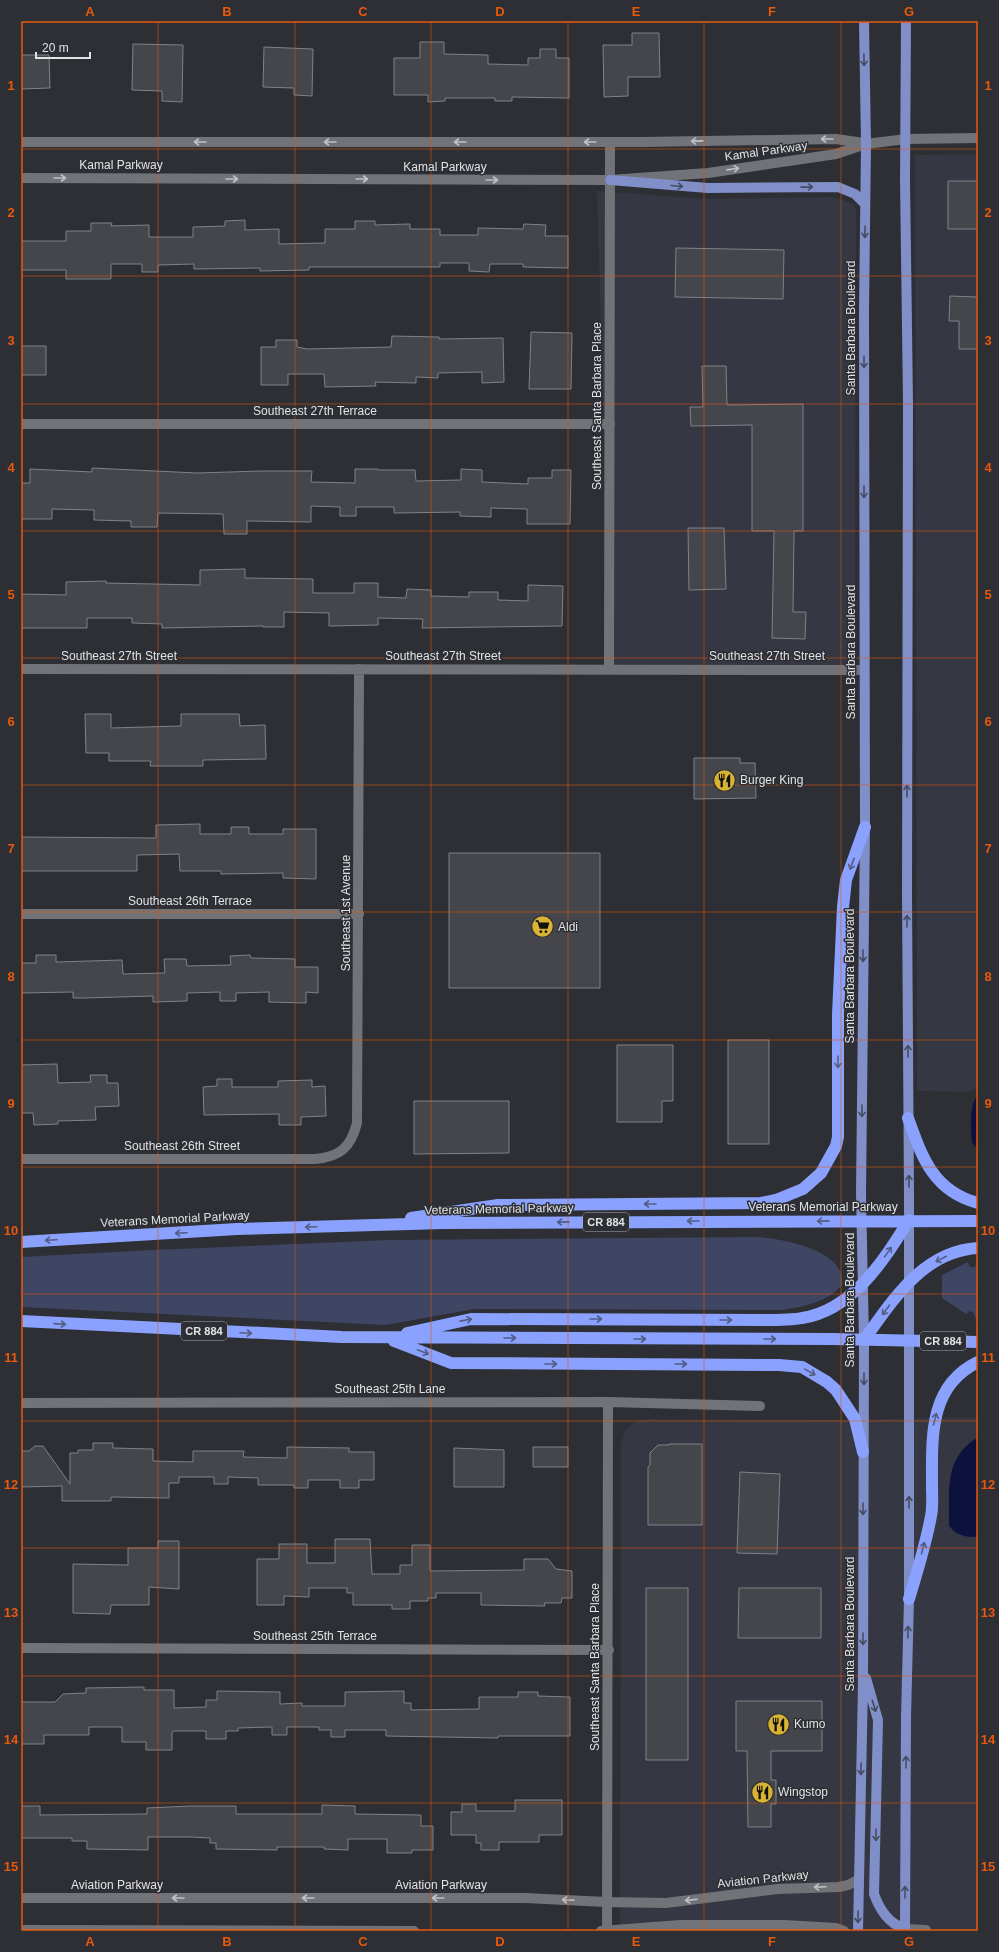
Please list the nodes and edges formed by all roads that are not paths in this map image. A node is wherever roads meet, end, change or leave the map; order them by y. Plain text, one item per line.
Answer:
1 (864, 21) edge
2 (906, 21) edge
3 (978, 138) edge
4 (906, 139) junction
5 (21, 142) edge
6 (610, 142) junction
7 (866, 144) junction
8 (21, 178) edge
9 (610, 180) junction
10 (865, 204) junction
11 (21, 424) edge
12 (610, 424) junction
13 (21, 669) edge
14 (359, 669) junction
15 (609, 669) junction
16 (864, 670) junction
17 (865, 827) junction
18 (21, 914) edge
19 (359, 914) junction
20 (908, 1118) junction
21 (341, 1151) joint
22 (21, 1158) edge
23 (978, 1203) edge
24 (862, 1220) junction
25 (909, 1220) junction
26 (978, 1221) edge
27 (350, 1226) junction
28 (21, 1242) edge
29 (978, 1248) edge
30 (863, 1282) junction
31 (909, 1282) junction
32 (21, 1321) edge
33 (387, 1338) junction
34 (864, 1340) junction
35 (909, 1341) junction
36 (978, 1342) edge
37 (978, 1362) edge
38 (608, 1402) junction
39 (21, 1403) edge
40 (760, 1406) dead end
41 (863, 1452) junction
42 (909, 1599) junction
43 (21, 1648) edge
44 (609, 1650) junction
45 (863, 1668) junction
46 (858, 1880) junction
47 (21, 1898) edge
48 (606, 1902) junction
49 (21, 1930) edge
50 (905, 1930) edge
51 (926, 1930) dead end
52 (414, 1931) edge
53 (605, 1931) edge
54 (844, 1931) edge
55 (858, 1931) edge

1 -> 7 main road, Santa Barbara Boulevard
2 - 4 main road
3 - 4 street, Kamal Parkway
4 - 7 street, Kamal Parkway
20 -> 4 main road
6 -> 5 street, Kamal Parkway
7 -> 6 street, Kamal Parkway
6 - 9 street, Southeast Santa Barbara Place
9 -> 7 street, Kamal Parkway
7 - 10 main road, Santa Barbara Boulevard
8 -> 9 street, Kamal Parkway
9 -> 10 main road
9 - 12 street, Southeast Santa Barbara Place
10 -> 16 main road, Santa Barbara Boulevard
11 - 12 street, Southeast 27th Terrace
12 - 15 street, Southeast Santa Barbara Place
13 - 14 street, Southeast 27th Street
14 - 15 street, Southeast 27th Street
14 - 19 street, Southeast 1st Avenue
15 - 16 street, Southeast 27th Street
16 - 17 main road, Santa Barbara Boulevard
17 -> 24 main road, Santa Barbara Boulevard
17 -> 27 highway
18 - 19 street, Southeast 26th Terrace
19 - 21 street, Southeast 1st Avenue
20 - 23 highway
25 -> 20 main road
21 - 22 street, Southeast 26th Street
24 - 25 highway, Veterans Memorial Parkway / CR 884
24 -> 27 highway, Veterans Memorial Parkway / CR 884
24 - 30 main road, Santa Barbara Boulevard
25 - 26 highway, Veterans Memorial Parkway / CR 884
30 -> 25 highway
25 - 31 main road
27 -> 28 highway, Veterans Memorial Parkway / CR 884
29 -> 31 highway
33 -> 30 highway
30 - 34 main road, Santa Barbara Boulevard
31 -> 34 highway
31 - 35 main road
32 -> 33 highway, CR 884
33 -> 34 highway, CR 884
33 -> 41 highway
34 - 35 highway, CR 884
34 -> 41 main road, Santa Barbara Boulevard
35 - 36 highway, CR 884
42 -> 35 main road
42 -> 37 highway
38 - 39 street, Southeast 25th Lane
38 - 40 street, Southeast 25th Lane
38 - 44 street, Southeast Santa Barbara Place
41 -> 45 main road, Santa Barbara Boulevard
50 -> 42 main road
43 - 44 street, Southeast 25th Terrace
44 - 48 street, Southeast Santa Barbara Place
45 -> 46 main road, Santa Barbara Boulevard
45 -> 50 main road
46 -> 48 street, Aviation Parkway
46 -> 55 main road, Santa Barbara Boulevard
48 -> 47 street, Aviation Parkway
48 - 53 street, Southeast Santa Barbara Place
49 - 52 street
50 - 51 street
53 - 54 street

